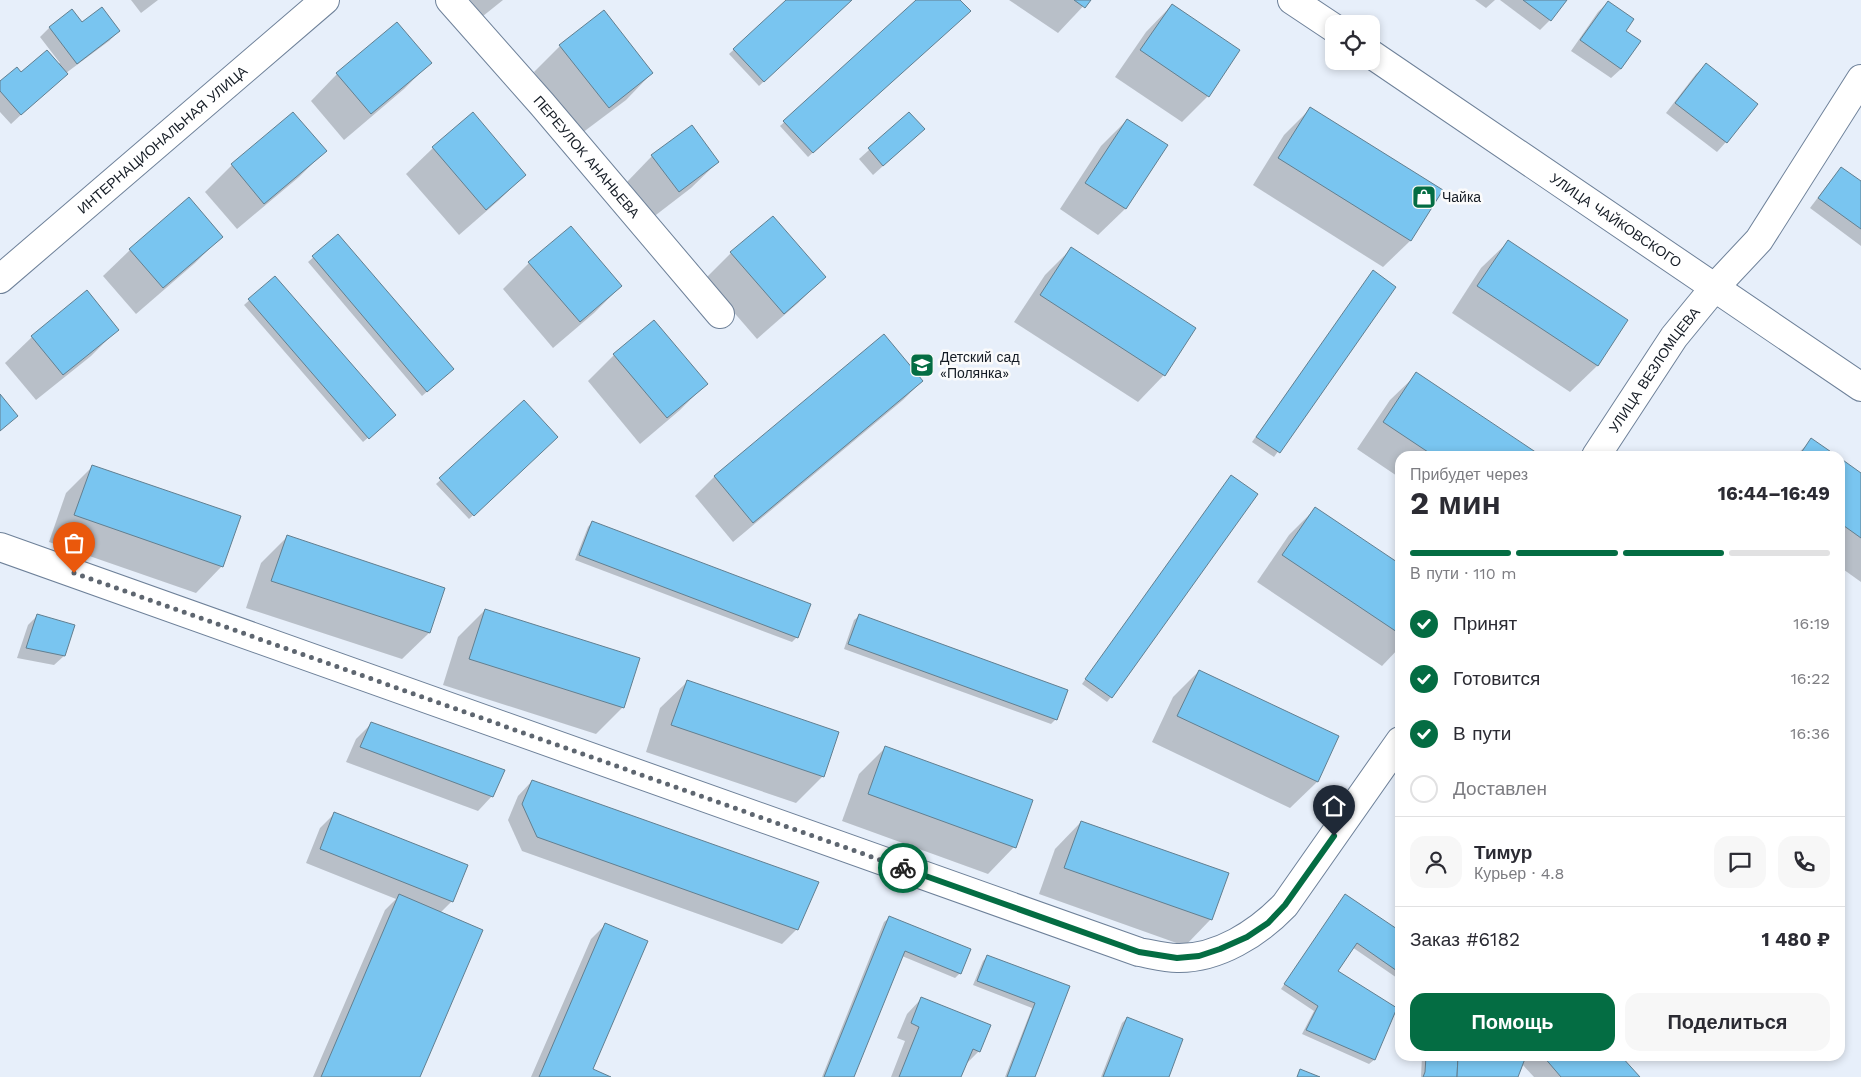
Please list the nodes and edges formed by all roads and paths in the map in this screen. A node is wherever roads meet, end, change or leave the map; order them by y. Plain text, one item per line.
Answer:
1 (325, 0) edge
2 (450, 0) edge
3 (1292, 0) edge
4 (1325, 22) edge
5 (1380, 60) edge
6 (1861, 79) edge
7 (0, 279) edge
8 (1715, 287) junction
9 (720, 314) dead end
10 (1861, 387) edge
11 (1599, 451) edge
12 (0, 547) edge
13 (1395, 749) edge

1 - 7 street, ИНТЕРНАЦИОНАЛЬНАЯ УЛИЦА
2 - 9 street, ПЕРЕУЛОК АНАНЬЕВА
3 - 4 street
5 - 8 street, УЛИЦА ЧАЙКОВСКОГО
6 - 8 street, УЛИЦА ВЕЗЛОМЦЕВА
8 - 10 street, УЛИЦА ЧАЙКОВСКОГО
8 - 11 street, УЛИЦА ВЕЗЛОМЦЕВА
12 - 13 street

